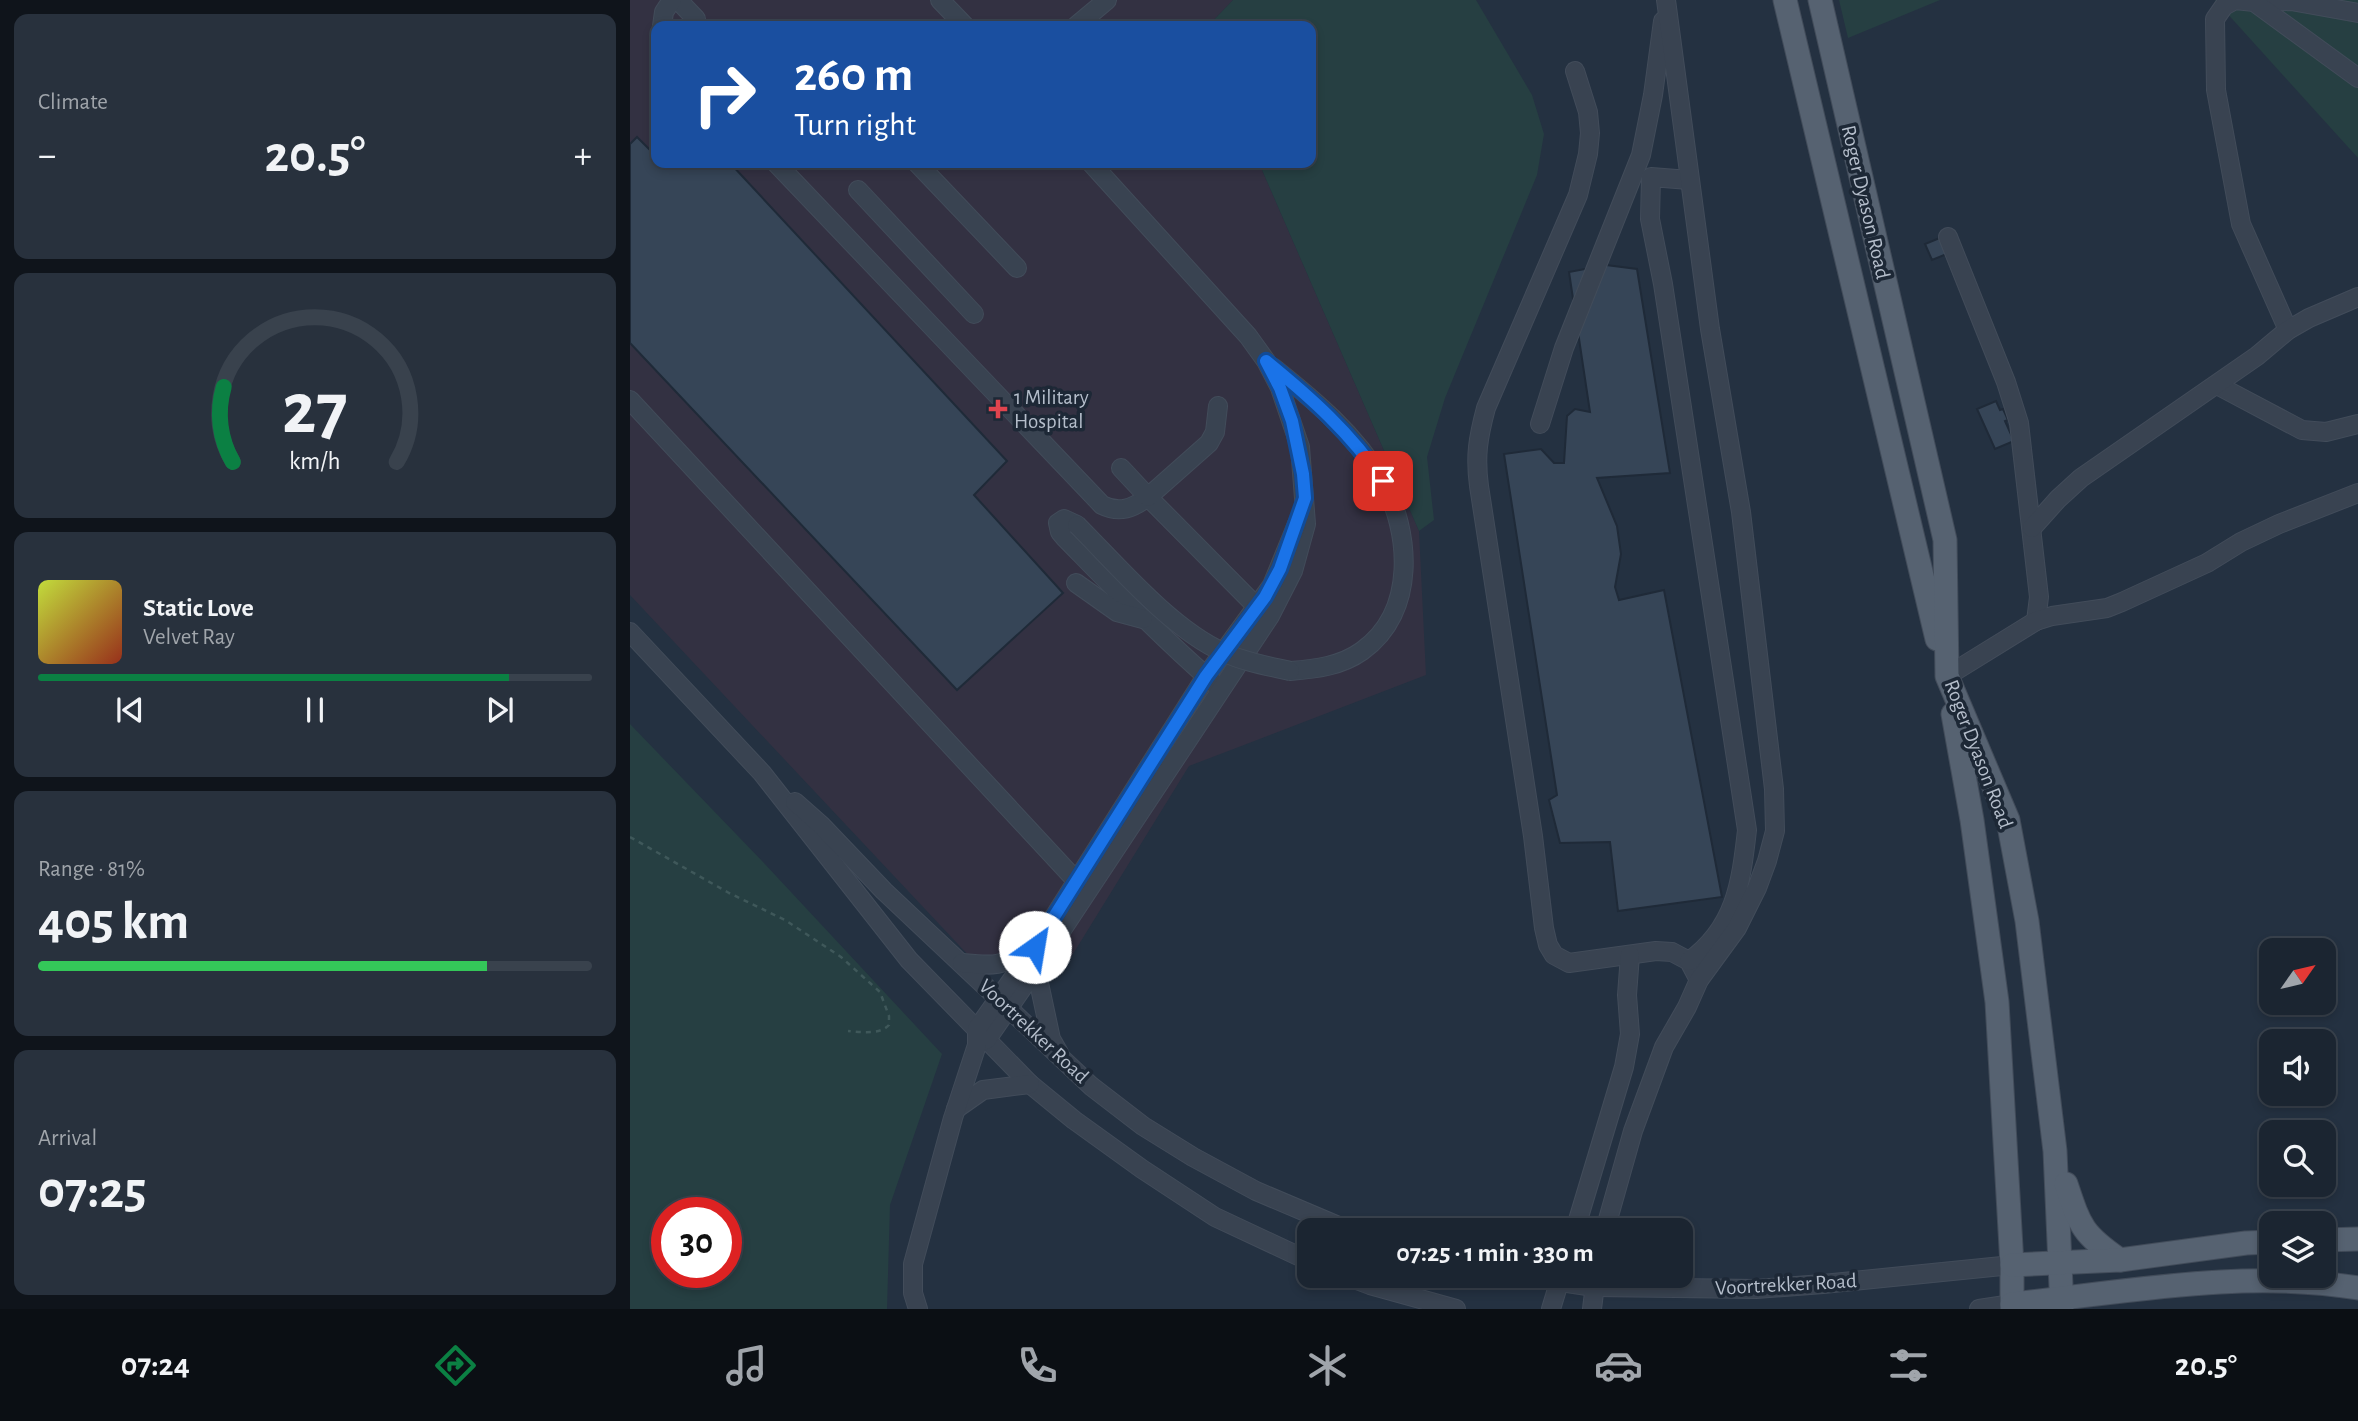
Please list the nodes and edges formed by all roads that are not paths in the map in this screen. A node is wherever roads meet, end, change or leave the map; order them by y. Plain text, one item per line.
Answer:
1 (672, 0) edge
2 (678, 0) edge
3 (940, 0) edge
4 (1107, 0) edge
5 (1666, 0) edge
6 (1785, 0) edge
7 (1820, 0) edge
8 (2254, 2) junction
9 (2358, 13) edge
10 (696, 19) dead end
11 (663, 21) edge
12 (960, 21) edge
13 (1082, 21) edge
14 (1575, 71) dead end
15 (2358, 78) edge
16 (1641, 155) junction
17 (781, 168) edge
18 (922, 168) edge
19 (1096, 168) edge
20 (1651, 177) junction
21 (1689, 180) junction
22 (858, 190) dead end
23 (1948, 237) dead end
24 (1017, 268) dead end
25 (2358, 297) edge
26 (974, 314) dead end
27 (2288, 330) junction
28 (1266, 361) junction
29 (2217, 385) junction
30 (630, 400) edge
31 (1218, 407) dead end
32 (1540, 424) dead end
33 (2358, 425) edge
34 (1121, 468) dead end
35 (2358, 493) edge
36 (1149, 497) junction
37 (2032, 528) junction
38 (1076, 583) dead end
39 (1263, 611) junction
40 (1145, 620) junction
41 (2036, 621) junction
42 (630, 632) edge
43 (1206, 676) junction
44 (1947, 676) junction
45 (1221, 689) junction
46 (762, 773) junction
47 (1747, 831) junction
48 (1774, 831) junction
49 (1081, 887) junction
50 (1035, 947) junction
51 (1630, 956) junction
52 (1689, 961) junction
53 (962, 963) junction
54 (1036, 969) junction
55 (1699, 980) junction
56 (1002, 1004) junction
57 (980, 1038) junction
58 (1064, 1062) junction
59 (1030, 1084) junction
60 (956, 1109) junction
61 (2055, 1151) junction
62 (1320, 1218) edge
63 (1579, 1218) edge
64 (1608, 1218) edge
65 (2358, 1239) edge
66 (2336, 1240) edge
67 (2259, 1242) edge
68 (1297, 1255) edge
69 (2120, 1260) junction
70 (2061, 1262) junction
71 (2011, 1265) junction
72 (1693, 1286) edge
73 (1381, 1288) edge
74 (1557, 1288) edge
75 (1594, 1288) edge
76 (2358, 1288) edge
77 (2062, 1304) edge
78 (2012, 1306) edge
79 (918, 1309) edge
80 (1456, 1309) edge
81 (1551, 1309) edge
82 (1592, 1309) edge
83 (1979, 1309) edge

1 - 11 street
2 - 10 street
3 - 12 street
4 - 13 street
5 - 16 street
5 - 21 street
6 - 71 main road, Roger Dyason Road
7 - 44 main road, Roger Dyason Road
8 - 9 street
8 - 15 street
8 - 27 street
14 - 51 street
16 - 20 street
16 - 32 street
17 - 36 street
18 - 24 street
19 - 28 street
20 - 21 street
20 - 47 street
21 - 48 street
22 - 26 street
23 - 37 street
25 - 27 street
27 - 29 street
28 - 39 street
28 - 40 street, bridge
29 - 33 street
29 - 37 street
30 - 49 street
31 - 36 street
34 - 36 street
35 - 41 street
36 - 39 street
37 - 41 street
38 - 40 street
39 - 43 street
39 - 45 street
40 - 43 street
41 - 44 street
42 - 46 street, Voortrekker Road
43 - 45 street
43 - 49 street
44 - 61 main road, Roger Dyason Road
45 - 49 street
46 - 53 street, Voortrekker Road
46 - 57 street, Voortrekker Road
47 - 48 street
47 - 52 street
48 - 55 street
49 - 50 street
49 - 54 street
50 - 53 street
50 - 56 street
51 - 52 street
51 - 63 street
52 - 55 street
53 - 56 street, Voortrekker Road
54 - 56 street
54 - 58 street
55 - 64 street
56 - 57 street
56 - 58 street, Voortrekker Road
57 - 59 street, Voortrekker Road
57 - 60 street
58 - 62 street, Voortrekker Road
59 - 60 street
59 - 68 street, Voortrekker Road
60 - 79 street
61 - 69 main road
61 - 70 main road, Roger Dyason Road
65 - 66 main road
67 - 69 main road
69 - 70 main road
70 - 71 main road
70 - 77 main road, Roger Dyason Road
71 - 72 street, Voortrekker Road
71 - 78 main road, Roger Dyason Road
73 - 80 street
74 - 81 street
75 - 82 street
76 - 77 main road
77 - 78 main road
78 - 83 street

